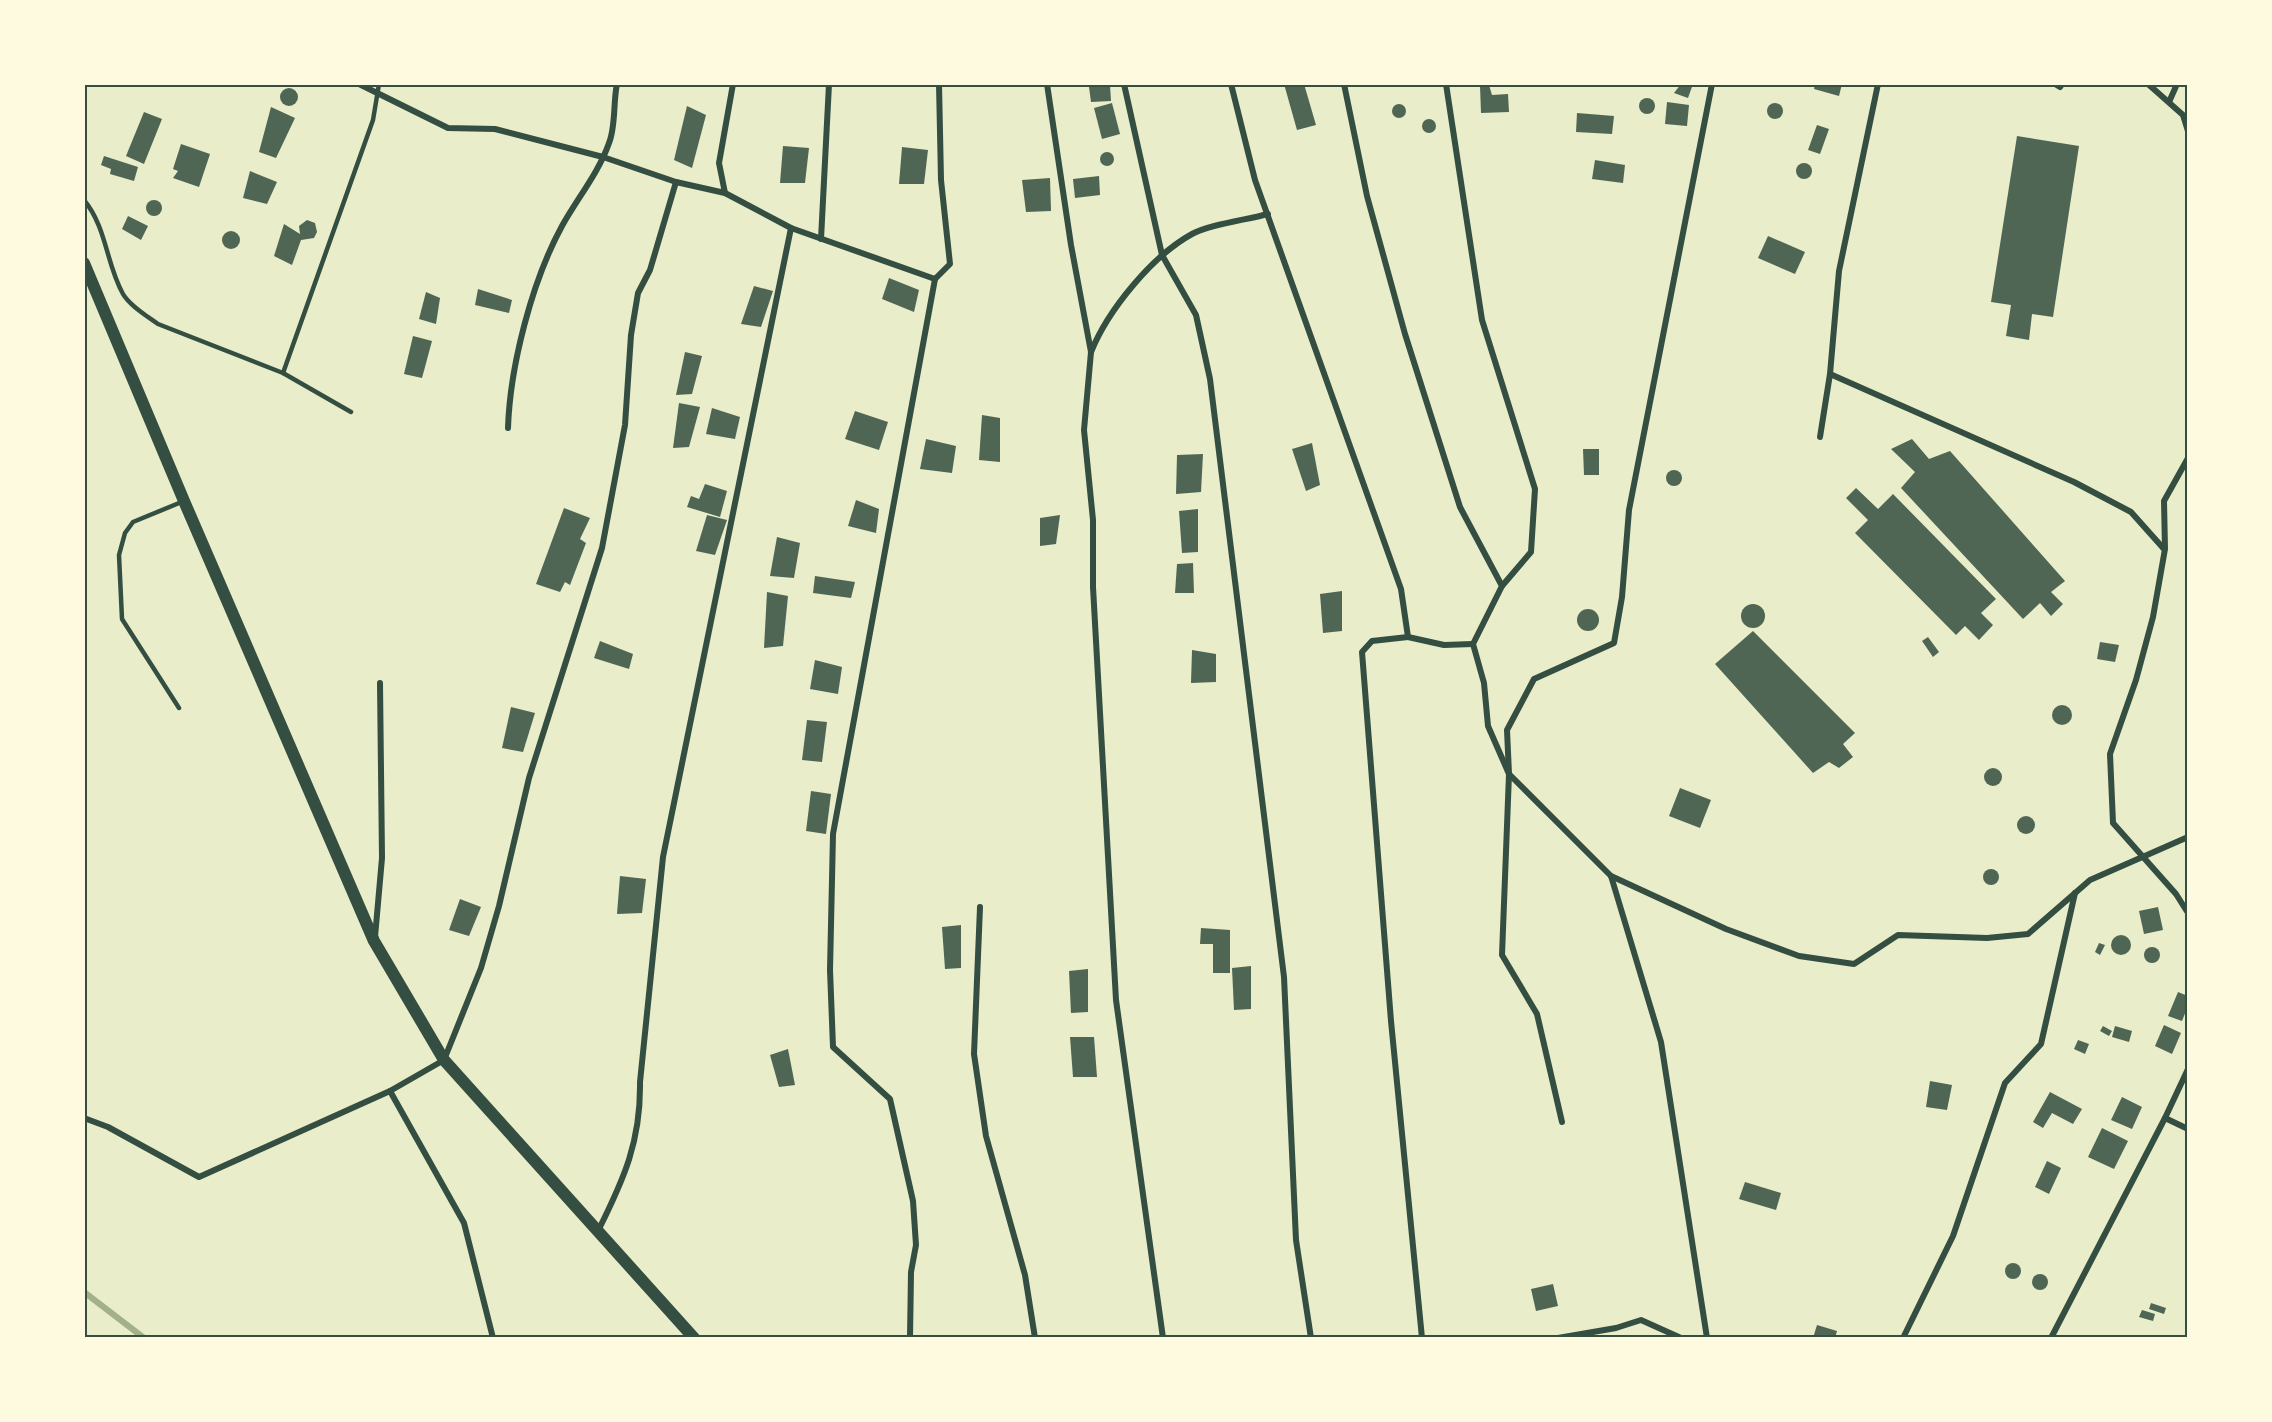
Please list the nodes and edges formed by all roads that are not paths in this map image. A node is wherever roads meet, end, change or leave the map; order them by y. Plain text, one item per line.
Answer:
1 (359, 84) edge
2 (617, 84) edge
3 (733, 84) edge
4 (830, 84) edge
5 (939, 84) edge
6 (1047, 84) edge
7 (1124, 84) edge
8 (1230, 84) edge
9 (1344, 84) edge
10 (1446, 84) edge
11 (1712, 84) edge
12 (1878, 84) edge
13 (2055, 84) edge
14 (2062, 84) edge
15 (2148, 84) edge
16 (2177, 84) edge
17 (378, 88) edge
18 (2169, 102) junction
19 (2188, 131) edge
20 (603, 157) junction
21 (676, 182) junction
22 (725, 194) junction
23 (84, 200) edge
24 (1268, 214) junction
25 (791, 228) junction
26 (821, 239) junction
27 (1162, 255) junction
28 (84, 263) edge
29 (935, 279) junction
30 (1091, 352) junction
31 (284, 374) junction
32 (1830, 374) junction
33 (351, 412) dead end
34 (508, 428) dead end
35 (1820, 437) dead end
36 (2188, 458) edge
37 (184, 501) junction
38 (2165, 549) junction
39 (1502, 586) junction
40 (1408, 637) junction
41 (1473, 644) junction
42 (380, 682) dead end
43 (179, 708) dead end
44 (1509, 774) junction
45 (2188, 837) edge
46 (2141, 857) junction
47 (1611, 876) junction
48 (2075, 892) junction
49 (980, 907) dead end
50 (2188, 913) edge
51 (84, 929) edge
52 (374, 941) junction
53 (84, 970) edge
54 (444, 1060) junction
55 (2188, 1069) edge
56 (390, 1091) junction
57 (84, 1118) edge
58 (2165, 1118) junction
59 (1562, 1122) dead end
60 (2188, 1129) edge
61 (597, 1232) junction
62 (492, 1338) edge
63 (694, 1338) edge
64 (910, 1338) edge
65 (1035, 1338) edge
66 (1163, 1338) edge
67 (1311, 1338) edge
68 (1422, 1338) edge
69 (1558, 1338) edge
70 (1681, 1338) edge
71 (1707, 1338) edge
72 (1903, 1338) edge
73 (2051, 1338) edge

1 - 17 street
2 - 20 street
3 - 22 street
4 - 26 street
5 - 29 street
6 - 30 street
7 - 27 street
8 - 24 street
9 - 39 street
10 - 39 street
11 - 44 street
12 - 32 street
13 - 14 street
15 - 18 street
16 - 18 street
17 - 20 street
17 - 31 lane
18 - 19 street
20 - 21 street
20 - 34 street
21 - 22 street
21 - 54 street
22 - 25 street
23 - 31 lane
24 - 27 street
24 - 40 street
25 - 26 street
25 - 61 street
26 - 29 street
27 - 30 street
27 - 67 street
28 - 37 main road
29 - 64 street
30 - 66 street
31 - 33 lane
32 - 35 street
32 - 38 street
36 - 38 street
37 - 43 lane
37 - 52 main road
38 - 46 street
39 - 41 street
40 - 41 street
40 - 68 street
41 - 44 street
42 - 52 street
44 - 47 street
44 - 59 street
45 - 46 street
46 - 48 street
46 - 50 street
47 - 48 street
47 - 71 street
48 - 72 street
49 - 65 street
51 - 53 street
52 - 54 main road
54 - 56 street
54 - 61 main road
55 - 58 street
56 - 57 street
56 - 62 street
58 - 60 street
58 - 73 street
61 - 63 main road
69 - 70 street

